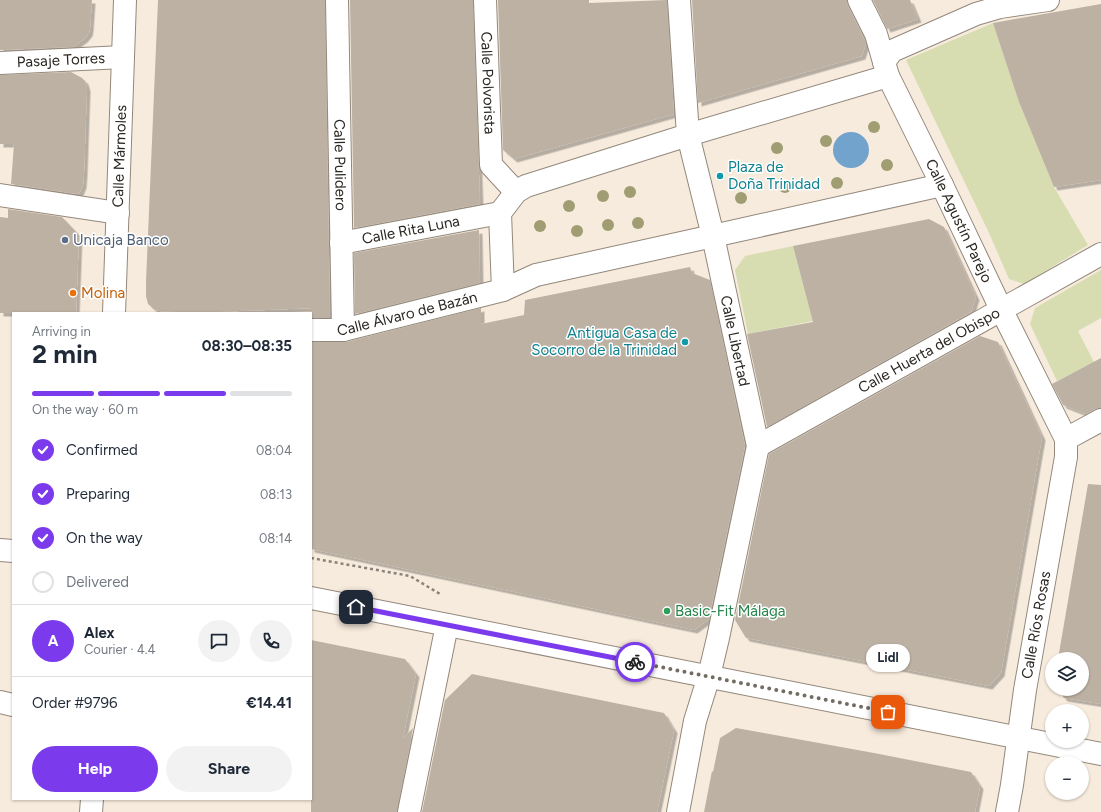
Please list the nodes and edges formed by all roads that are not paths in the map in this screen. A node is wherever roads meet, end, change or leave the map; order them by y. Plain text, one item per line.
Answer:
1 (125, 0) edge
2 (337, 0) edge
3 (485, 0) edge
4 (679, 0) edge
5 (859, 0) edge
6 (1048, 0) edge
7 (123, 56) junction
8 (0, 63) edge
9 (886, 69) junction
10 (688, 135) junction
11 (942, 185) junction
12 (516, 192) junction
13 (0, 195) edge
14 (118, 213) junction
15 (490, 215) junction
16 (713, 236) junction
17 (342, 243) junction
18 (1101, 254) edge
19 (503, 290) junction
20 (1001, 310) junction
21 (114, 312) edge
22 (312, 330) edge
23 (343, 330) junction
24 (1101, 420) edge
25 (1066, 439) junction
26 (758, 446) junction
27 (0, 550) edge
28 (12, 552) edge
29 (312, 598) edge
30 (447, 624) junction
31 (709, 676) junction
32 (0, 702) edge
33 (12, 704) edge
34 (1019, 738) junction
35 (1101, 754) edge
36 (92, 800) edge
37 (91, 812) edge
38 (409, 812) edge
39 (678, 812) edge
40 (1007, 812) edge

1 - 7 street, Calle Mármoles
2 - 17 street, Calle Pulidero
3 - 12 street, Calle Polvorista
4 - 10 street, Calle Libertad
5 - 9 street, Calle Agustín Parejo
6 - 9 street
7 - 8 street, Pasaje Torres
7 - 14 street, Calle Mármoles
9 - 10 street
9 - 11 street, Calle Agustín Parejo
10 - 12 street
10 - 16 street, Calle Libertad
11 - 16 street
11 - 20 street, Calle Agustín Parejo
12 - 15 street
13 - 14 street
14 - 21 street, Calle Mármoles
15 - 17 street, Calle Rita Luna
15 - 19 street
16 - 19 street
16 - 26 street, Calle Libertad
17 - 23 street, Calle Pulidero
18 - 20 street, Calle Huerta del Obispo
19 - 23 street, Calle Álvaro de Bazán
20 - 25 street, Calle Agustín Parejo
20 - 26 street, Calle Huerta del Obispo
22 - 23 street, Calle Álvaro de Bazán
24 - 25 street
25 - 34 street, Calle Ríos Rosas
26 - 31 street
27 - 28 street
29 - 30 street
30 - 31 street
30 - 38 street
31 - 34 street
31 - 39 street
32 - 33 street
34 - 35 street
34 - 40 street, Calle Ríos Rosas
36 - 37 street

